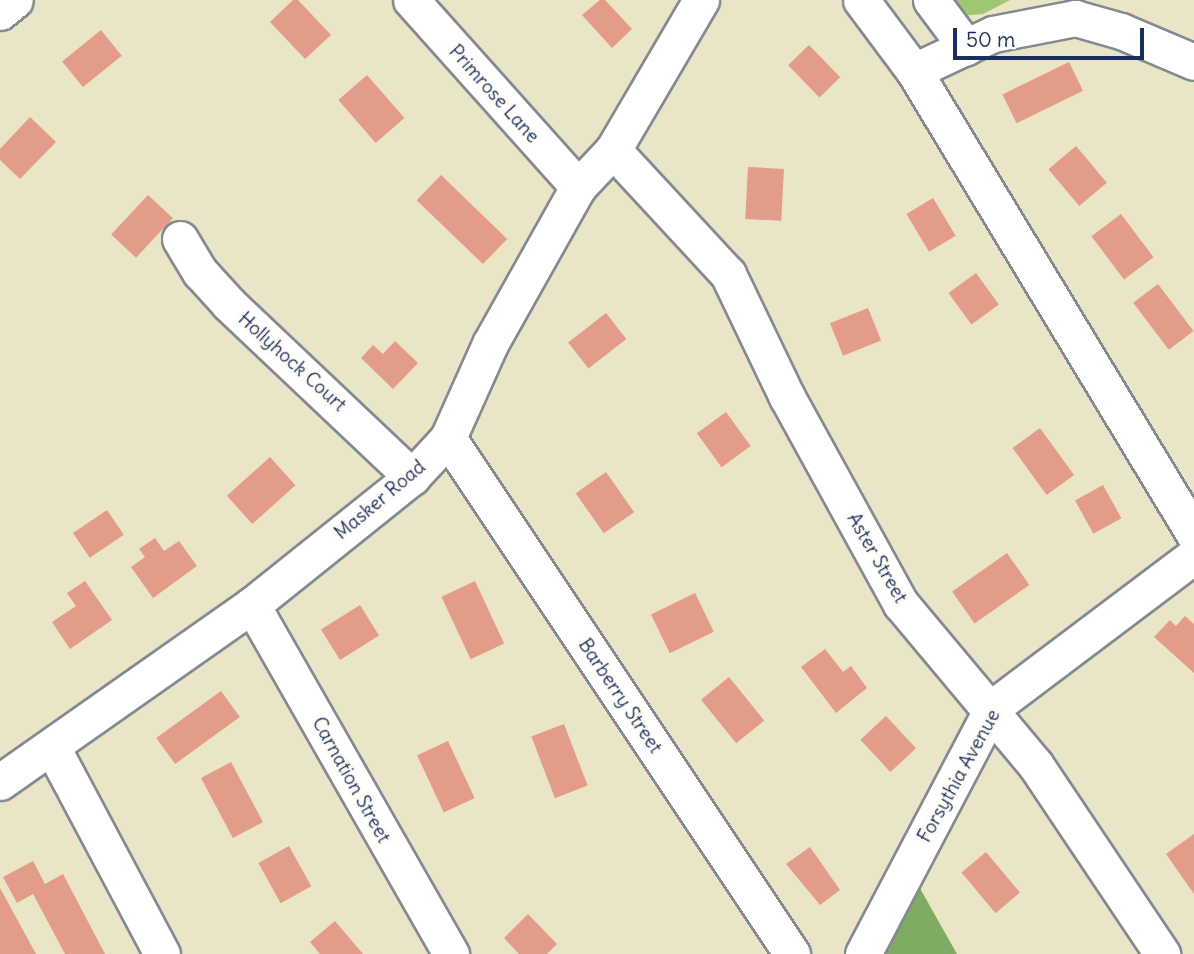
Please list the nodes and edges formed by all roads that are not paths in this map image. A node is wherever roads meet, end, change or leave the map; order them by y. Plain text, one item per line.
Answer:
1 (15, 0) edge
2 (411, 0) edge
3 (701, 0) edge
4 (861, 0) edge
5 (931, 0) edge
6 (0, 12) edge
7 (966, 47) junction
8 (1194, 62) edge
9 (914, 71) junction
10 (613, 150) junction
11 (578, 187) junction
12 (180, 239) dead end
13 (449, 438) junction
14 (412, 477) junction
15 (1194, 534) edge
16 (1194, 555) edge
17 (252, 605) junction
18 (992, 708) junction
19 (52, 747) junction
20 (0, 782) edge
21 (162, 954) edge
22 (451, 954) edge
23 (792, 954) edge
24 (863, 954) edge
25 (1162, 954) edge

1 - 6 street
2 - 11 street, Primrose Lane
3 - 10 street, Masker Road
4 - 9 street
5 - 7 street
7 - 8 street
7 - 9 street
9 - 15 street
10 - 11 street, Masker Road
10 - 18 street, Aster Street
11 - 13 street, Masker Road
12 - 14 street, Hollyhock Court
13 - 14 street, Masker Road
13 - 23 street, Barberry Street
14 - 17 street, Masker Road
16 - 18 street, Forsythia Avenue
17 - 19 street, Masker Road
17 - 22 street, Carnation Street
18 - 24 street, Forsythia Avenue
18 - 25 street, Aster Street
19 - 20 street, Masker Road
19 - 21 street

